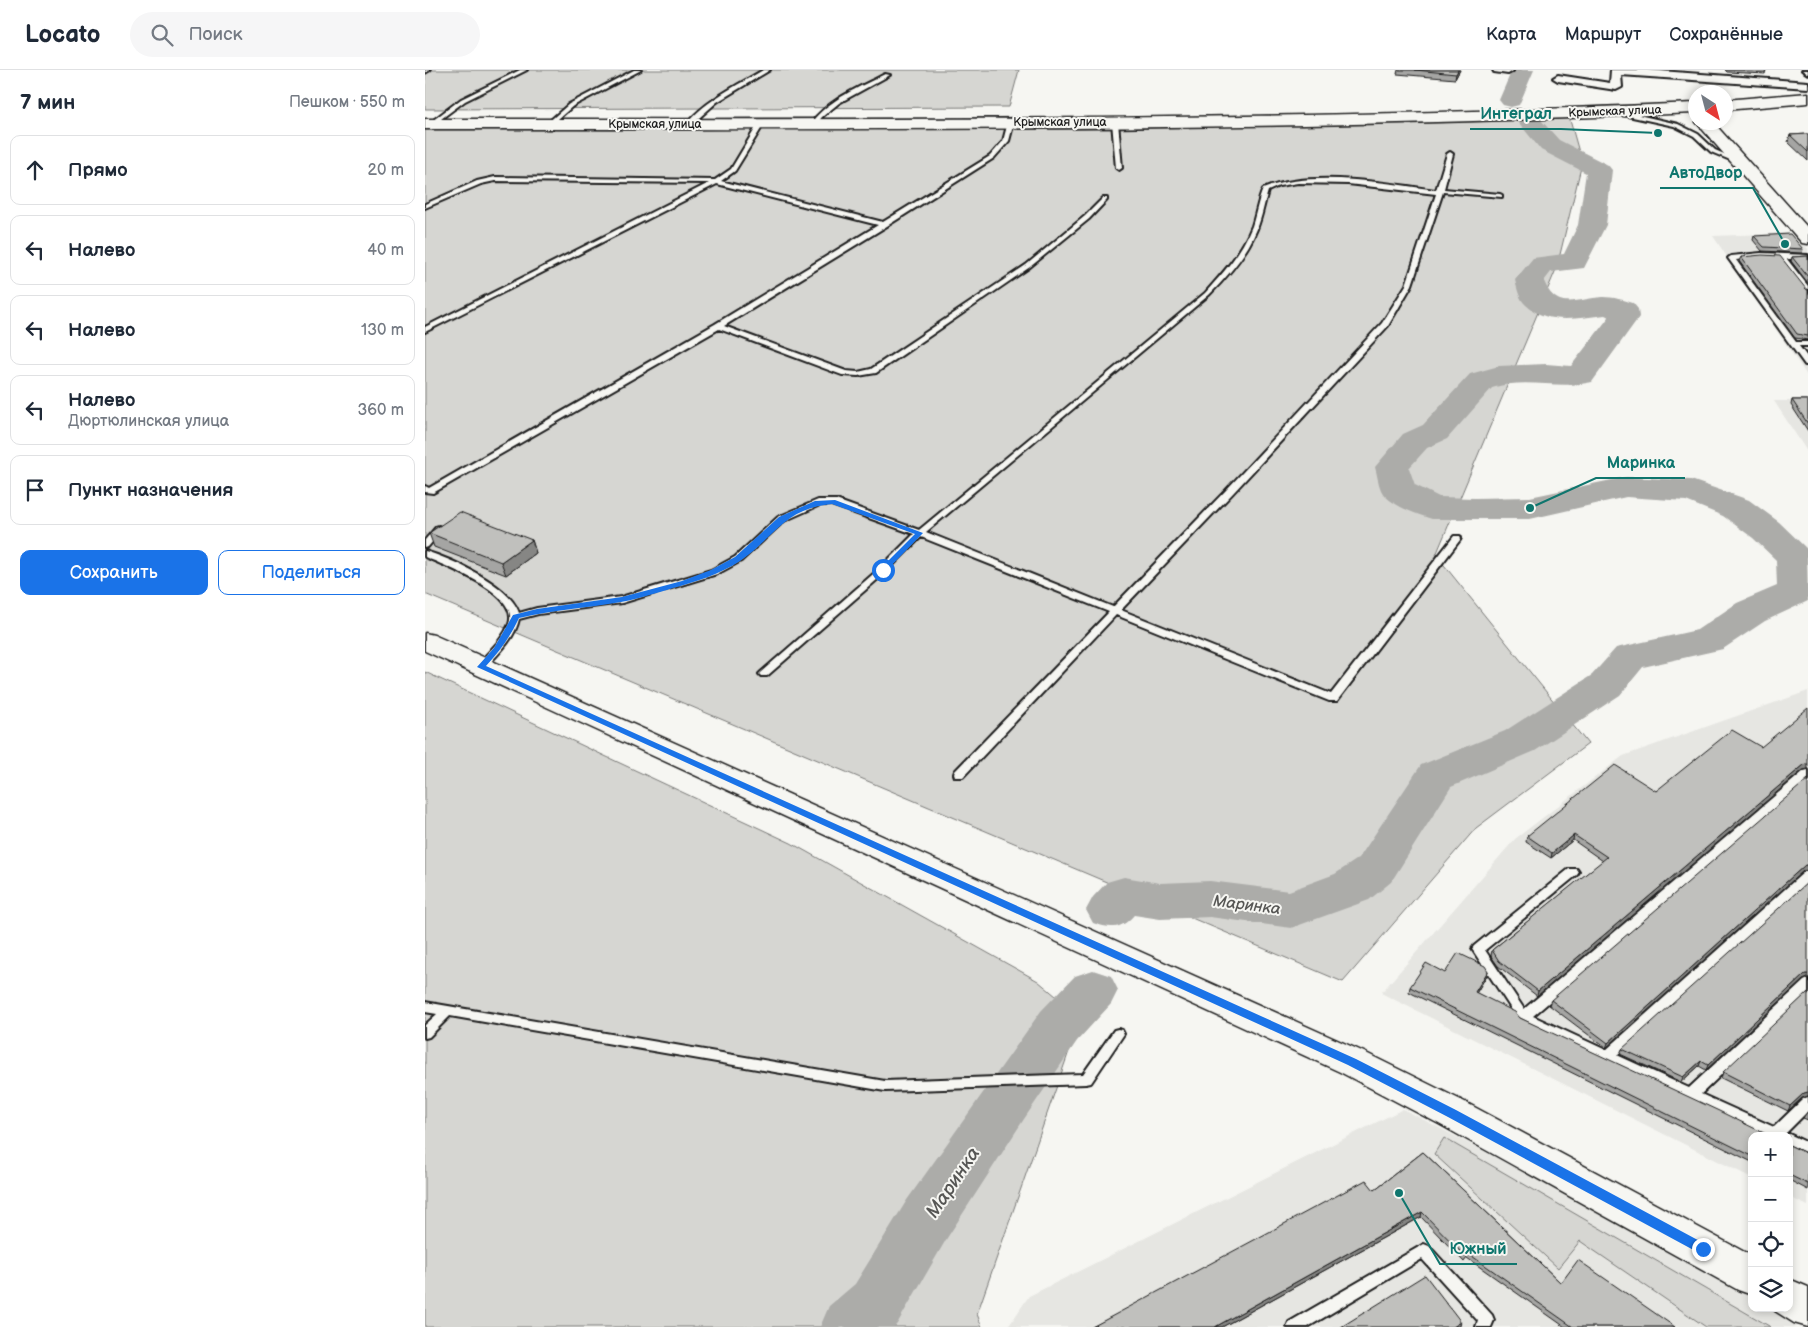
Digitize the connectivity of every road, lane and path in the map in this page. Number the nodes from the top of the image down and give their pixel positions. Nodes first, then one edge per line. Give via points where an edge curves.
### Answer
1 (524, 70) edge
2 (638, 70) edge
3 (767, 70) edge
4 (887, 75) dead end
5 (1558, 78) dead end
6 (1808, 85) edge
7 (1808, 98) edge
8 (1733, 105) edge
9 (1733, 106) edge
10 (1808, 106) edge
11 (1688, 110) edge
12 (1612, 112) junction
13 (1011, 122) junction
14 (1115, 122) junction
15 (428, 124) edge
16 (549, 124) junction
17 (689, 124) junction
18 (761, 124) junction
19 (813, 124) junction
20 (1711, 130) edge
21 (1450, 154) dead end
22 (1738, 162) junction
23 (1119, 168) dead end
24 (716, 182) junction
25 (1439, 191) junction
26 (1500, 196) dead end
27 (1105, 199) dead end
28 (425, 206) edge
29 (885, 225) junction
30 (1808, 239) edge
31 (1781, 257) junction
32 (1808, 257) edge
33 (1808, 291) edge
34 (718, 326) junction
35 (425, 330) edge
36 (1795, 344) junction
37 (1808, 344) edge
38 (1808, 363) edge
39 (425, 490) edge
40 (440, 528) edge
41 (920, 533) junction
42 (1457, 538) dead end
43 (425, 545) edge
44 (425, 554) edge
45 (1114, 610) junction
46 (516, 617) junction
47 (425, 641) edge
48 (481, 667) junction
49 (764, 674) dead end
50 (959, 774) dead end
51 (1808, 774) edge
52 (1573, 872) dead end
53 (1808, 875) edge
54 (1808, 984) edge
55 (425, 1007) edge
56 (448, 1011) junction
57 (1523, 1017) junction
58 (425, 1033) edge
59 (1118, 1034) dead end
60 (1607, 1056) junction
61 (1691, 1094) junction
62 (1808, 1103) edge
63 (1772, 1132) edge
64 (1781, 1132) edge
65 (1793, 1142) edge
66 (1808, 1149) edge
67 (1748, 1275) edge
68 (1793, 1300) edge
69 (1808, 1309) edge
70 (1294, 1327) edge
71 (1483, 1327) edge

1 - 15 lane via 463,100
2 - 16 lane via 571,105
3 - 17 lane via 714,101
4 - 19 lane via 827,109
5 - 6 street via 1616,87 1616,71
7 - 8 main road
9 - 10 main road
11 - 12 main road, Крымская улица
12 - 14 main road, Крымская улица
12 - 22 lane via 1676,125 1696,135 1713,151
13 - 14 main road, Крымская улица
13 - 19 main road, Крымская улица
13 - 29 lane via 1006,141 992,157
14 - 23 lane
15 - 16 main road, Крымская улица
16 - 17 main road, Крымская улица
17 - 18 main road, Крымская улица
18 - 19 main road, Крымская улица
18 - 24 lane via 733,170
20 - 22 main road
21 - 25 lane
22 - 30 main road
24 - 28 lane via 501,178 479,182
24 - 29 lane
24 - 35 lane
25 - 26 lane
25 - 41 lane via 1348,183 1289,182 1270,186 1265,190 1251,235 1223,278
25 - 45 lane via 1409,285 1385,324
27 - 34 lane via 1090,216 1028,266 873,371 845,373
29 - 34 lane
31 - 32 lane
31 - 33 lane
31 - 36 lane via 1731,258
34 - 39 lane via 430,492
36 - 37 lane
36 - 38 lane
40 - 43 lane
41 - 45 lane
41 - 46 lane via 833,502 818,503 781,519 738,559 714,572 622,600 537,611
41 - 49 lane via 883,570
42 - 45 lane via 1333,699
44 - 46 lane via 489,584 512,604
45 - 50 lane
46 - 48 lane via 497,650
47 - 48 main road
48 - 67 main road via 1352,1062
51 - 57 lane
52 - 57 lane via 1478,949
53 - 60 lane
54 - 61 lane
55 - 56 lane
56 - 58 lane
56 - 59 lane via 885,1086 1085,1079
57 - 60 lane
60 - 61 lane
61 - 63 lane
62 - 64 lane
65 - 66 lane
68 - 69 main road
70 - 71 lane via 1424,1251 1487,1320

